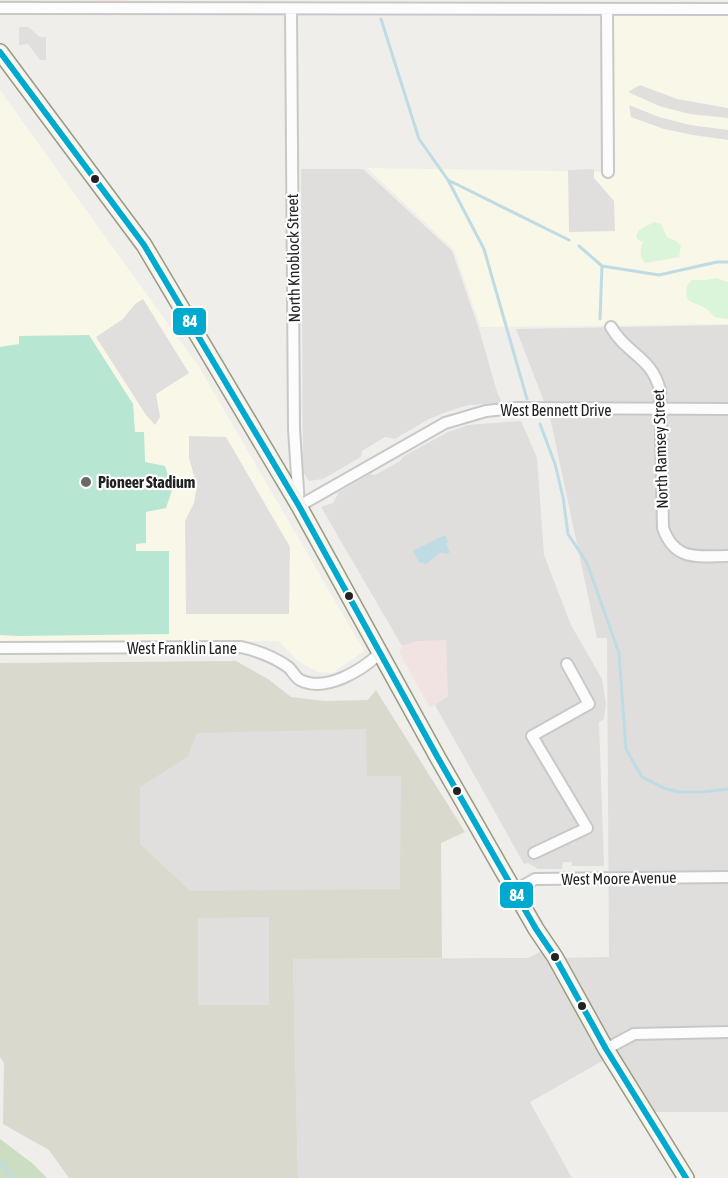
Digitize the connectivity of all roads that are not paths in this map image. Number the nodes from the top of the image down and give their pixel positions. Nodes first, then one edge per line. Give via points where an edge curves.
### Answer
1 (0, 8) edge
2 (291, 9) junction
3 (607, 9) junction
4 (728, 9) edge
5 (0, 52) edge
6 (608, 172) dead end
7 (611, 327) dead end
8 (728, 409) edge
9 (661, 410) junction
10 (299, 506) junction
11 (728, 556) edge
12 (0, 648) edge
13 (380, 653) junction
14 (567, 664) dead end
15 (534, 853) dead end
16 (728, 877) edge
17 (514, 891) junction
18 (728, 1032) edge
19 (606, 1049) junction
20 (686, 1178) edge

1 - 2 street
2 - 3 street
2 - 10 street, North Knoblock Street via 294,429
3 - 4 street
3 - 6 street
5 - 10 main road via 144,245
7 - 9 street, North Ramsey Street via 623,345 652,369 660,390
8 - 9 street, West Bennett Drive
9 - 10 street, West Bennett Drive via 486,411 445,423
9 - 11 street, North Ramsey Street via 663,528 669,542 689,555
10 - 13 main road
12 - 13 street, West Franklin Lane via 241,647 264,652 290,668 300,680 315,683 333,682 367,666
13 - 17 main road
14 - 15 street via 589,704 532,736 587,828
16 - 17 street, West Moore Avenue via 536,879
17 - 19 main road
18 - 19 street via 634,1034
19 - 20 main road

